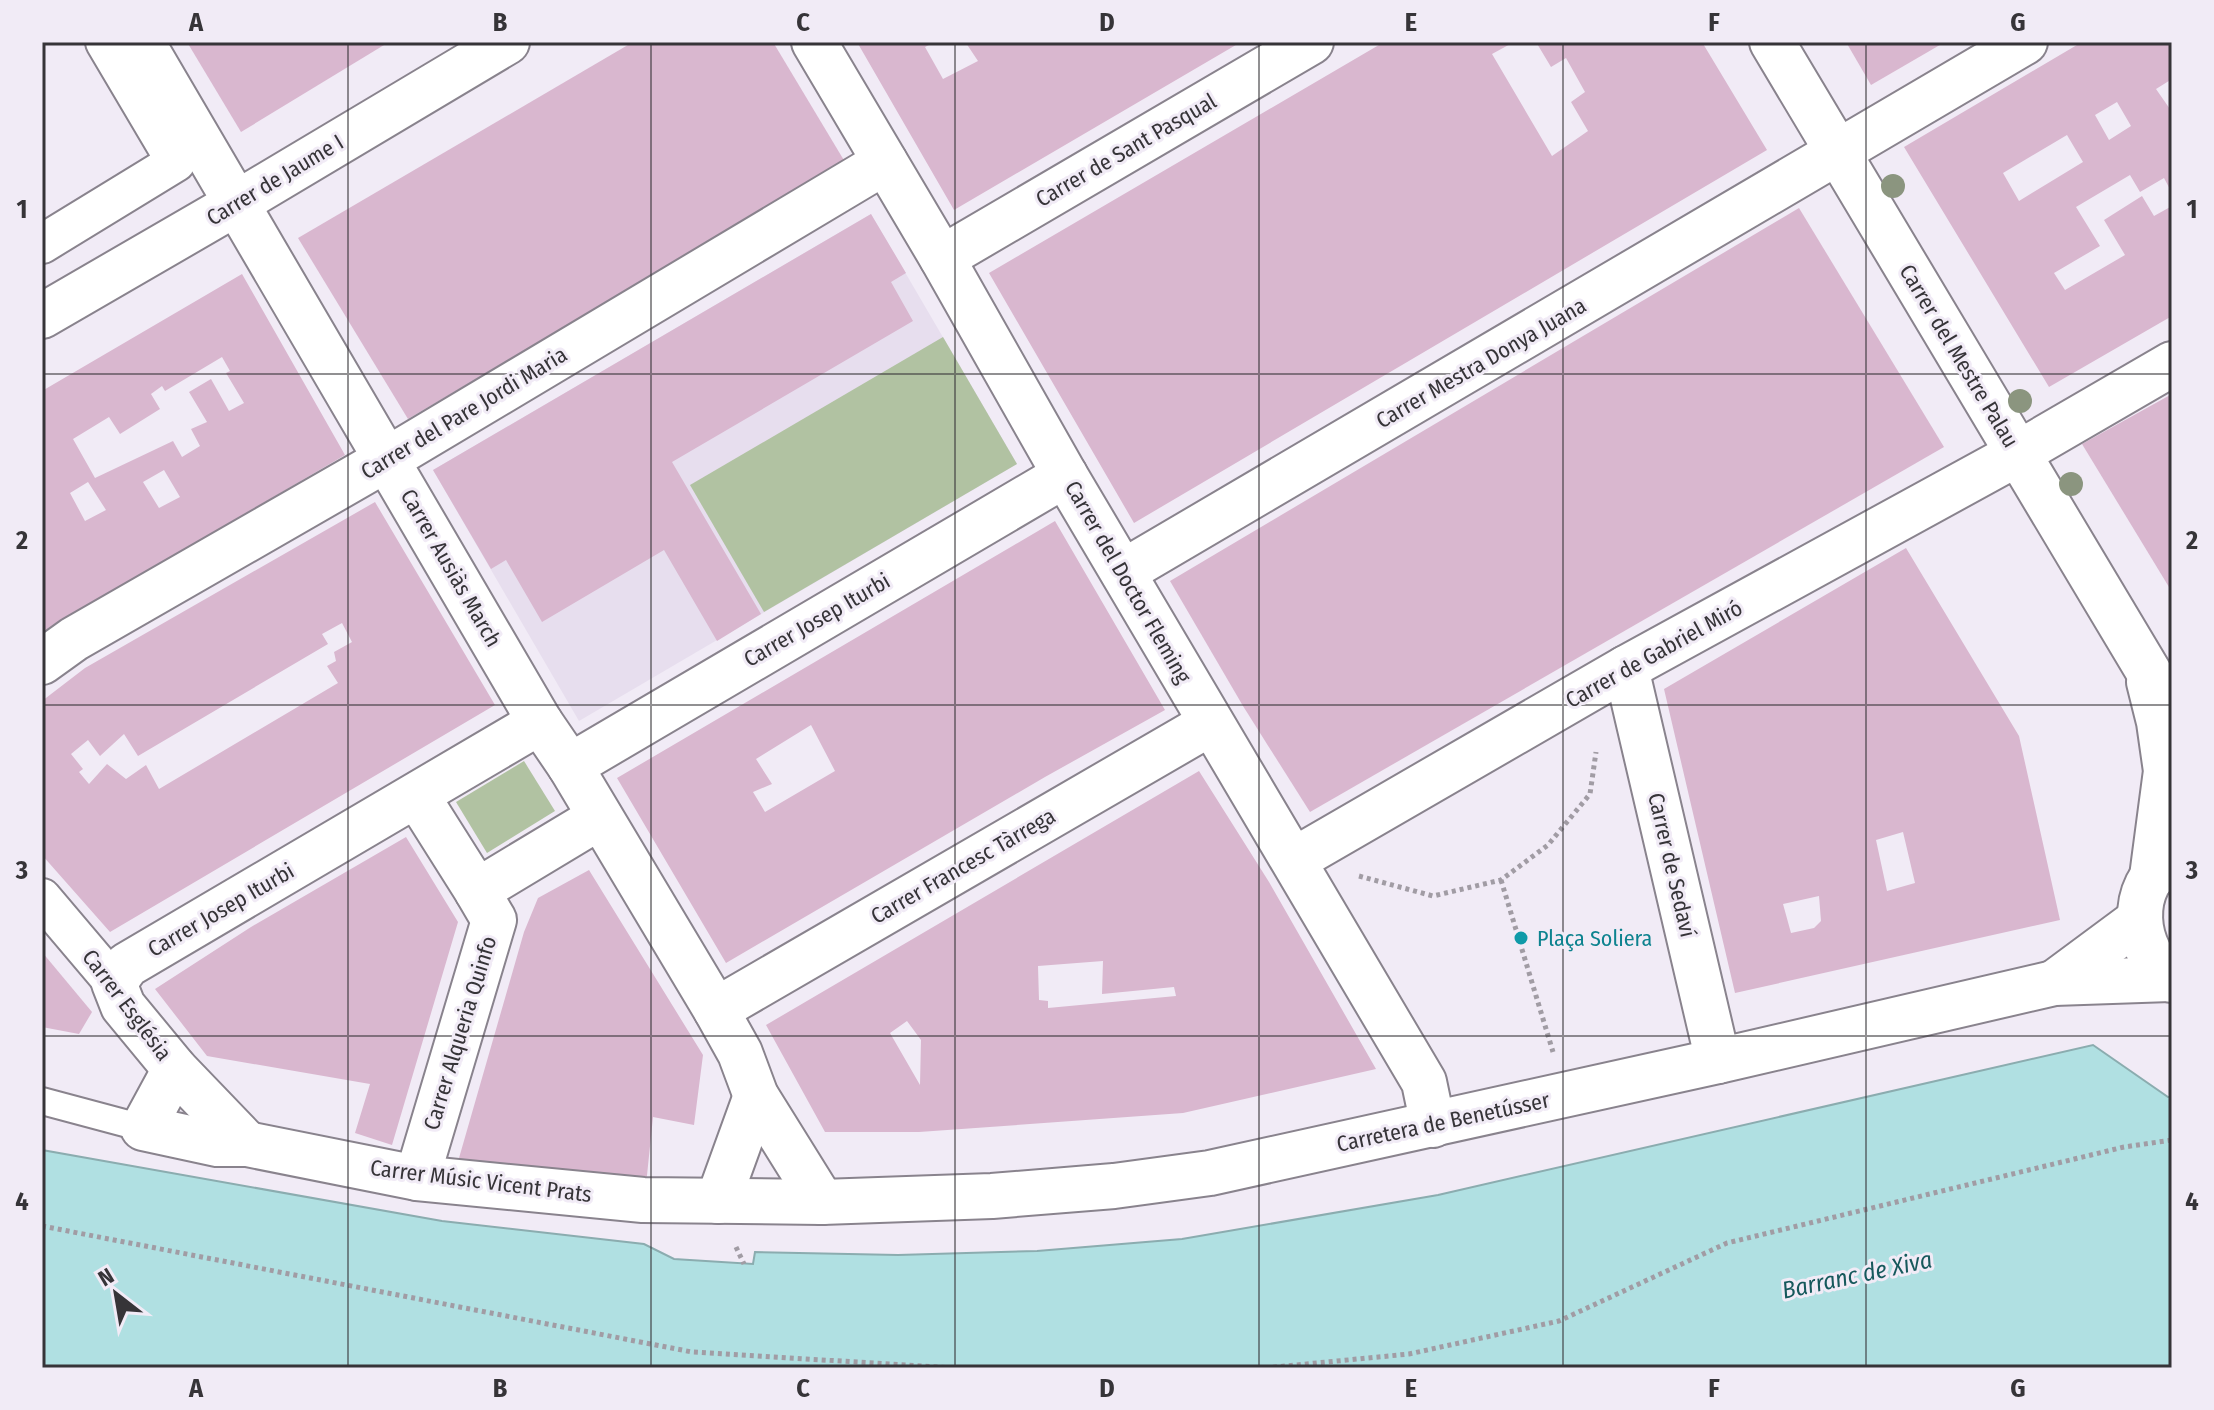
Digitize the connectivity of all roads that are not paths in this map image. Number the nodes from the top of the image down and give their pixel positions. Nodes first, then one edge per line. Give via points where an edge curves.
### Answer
1 (105, 42) edge
2 (142, 42) edge
3 (507, 42) edge
4 (814, 42) edge
5 (1311, 42) edge
6 (1772, 42) edge
7 (2025, 42) edge
8 (1838, 153) junction
9 (885, 162) junction
10 (237, 203) junction
11 (42, 244) edge
12 (942, 258) junction
13 (42, 316) edge
14 (2172, 364) edge
15 (2017, 454) junction
16 (387, 459) junction
17 (1065, 475) junction
18 (1123, 572) junction
19 (42, 662) edge
20 (1626, 668) junction
21 (2146, 670) junction
22 (2172, 711) edge
23 (540, 722) junction
24 (1211, 723) junction
25 (570, 766) junction
26 (417, 796) junction
27 (600, 817) junction
28 (1312, 850) junction
29 (2162, 867) edge
30 (477, 891) junction
31 (42, 898) edge
32 (2139, 920) junction
33 (2171, 980) edge
34 (114, 983) junction
35 (2054, 983) junction
36 (716, 1010) junction
37 (1718, 1061) junction
38 (175, 1069) junction
39 (756, 1096) junction
40 (42, 1101) edge
41 (1433, 1125) junction
42 (143, 1128) junction
43 (247, 1144) junction
44 (417, 1178) junction
45 (718, 1201) junction
46 (822, 1202) junction

1 - 11 street via 176,162
2 - 10 street, Carrer Ausiàs March
3 - 10 street, Carrer de Jaume I
4 - 9 street, Carrer del Doctor Fleming
5 - 12 street, Carrer de Sant Pasqual
6 - 8 street, Carrer del Mestre Palau
7 - 8 street, Carrer Mestra Donya Juana
8 - 15 street, Carrer del Mestre Palau
8 - 18 street, Carrer Mestra Donya Juana
9 - 12 street, Carrer del Doctor Fleming
9 - 16 street, Carrer del Pare Jordi Maria
10 - 13 street, Carrer de Jaume I
10 - 16 street, Carrer Ausiàs March
12 - 17 street, Carrer del Doctor Fleming
14 - 15 street, Carrer de Gabriel Miró
15 - 20 street, Carrer de Gabriel Miró
15 - 21 street, Carrer del Mestre Palau
16 - 19 street, Carrer del Pare Jordi Maria
16 - 23 street, Carrer Ausiàs March
17 - 18 street, Carrer del Doctor Fleming
17 - 25 street, Carrer Josep Iturbi
18 - 24 street, Carrer del Doctor Fleming
20 - 28 street, Carrer de Gabriel Miró
20 - 37 street, Carrer de Sedaví
21 - 22 street, Carrer del Mestre Palau
21 - 29 street, Carrer del Mestre Palau via 2166,771
23 - 25 street, Carrer Ausiàs March
23 - 26 street, Carrer Josep Iturbi
24 - 28 street, Carrer del Doctor Fleming
24 - 36 street, Carrer Francesc Tàrrega
25 - 27 street, Carrer Ausiàs March
26 - 30 street, Carrer Alqueria Quinfo
26 - 34 street, Carrer Josep Iturbi via 127,965
27 - 30 street
27 - 36 street, Carrer Ausiàs March
28 - 41 street, Carrer del Doctor Fleming via 1424,1082
29 - 32 street via 2142,897
30 - 44 street, Carrer Alqueria Quinfo via 494,920
31 - 34 street, Carrer Església
32 - 33 street, Carretera de Benetússer via 2143,943
32 - 35 street, Carretera de Benetússer
33 - 35 street, Carretera de Benetússer
34 - 38 street, Carrer Església via 123,1006
35 - 37 street, Carretera de Benetússer
36 - 39 street, Carrer Ausiàs March
37 - 41 street, Carretera de Benetússer
38 - 42 street
38 - 43 street, Carrer Església
39 - 45 street
39 - 46 street, Carrer Ausiàs March
40 - 42 lane, Carrer Músic Vicent Prats
41 - 46 street, Carretera de Benetússer via 1210,1173 1114,1186
42 - 43 street, Carrer Músic Vicent Prats via 217,1144
43 - 44 street, Carrer Músic Vicent Prats
44 - 45 street, Carrer Músic Vicent Prats via 643,1200
45 - 46 street, Carrer Músic Vicent Prats

